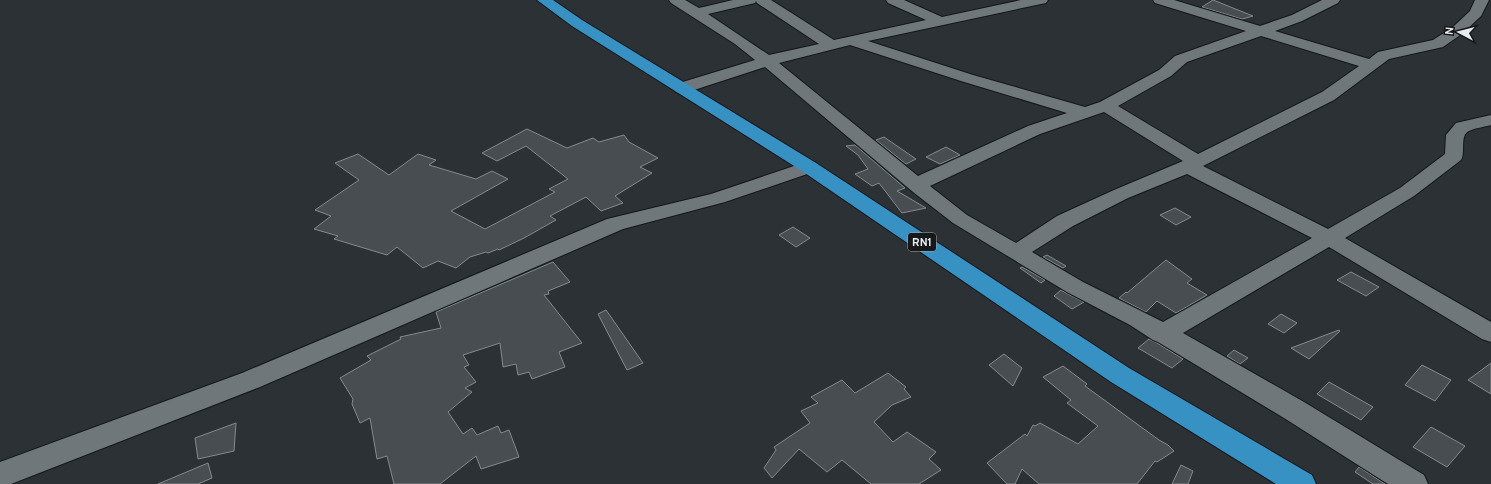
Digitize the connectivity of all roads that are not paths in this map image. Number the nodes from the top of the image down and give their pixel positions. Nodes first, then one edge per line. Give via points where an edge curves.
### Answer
1 (544, 0) edge
2 (676, 0) edge
3 (750, 0) edge
4 (762, 0) edge
5 (893, 0) edge
6 (1041, 0) edge
7 (1160, 0) edge
8 (1333, 0) edge
9 (1482, 0) edge
10 (1491, 0) edge
11 (697, 13) junction
12 (940, 21) junction
13 (1259, 31) junction
14 (851, 41) junction
15 (831, 45) junction
16 (767, 61) junction
17 (1372, 65) junction
18 (682, 88) junction
19 (1106, 106) junction
20 (1086, 113) junction
21 (1491, 120) edge
22 (1192, 163) junction
23 (809, 167) junction
24 (917, 184) junction
25 (1329, 238) junction
26 (1017, 252) junction
27 (1491, 333) edge
28 (1162, 334) junction
29 (0, 475) edge
30 (1301, 484) edge
31 (1414, 484) edge

1 - 18 highway, RN1
2 - 11 street
3 - 11 street
4 - 15 street
5 - 12 street
6 - 12 street
7 - 13 street
8 - 13 street via 1297,18
9 - 10 street
9 - 17 street via 1476,13 1438,44 1384,55
11 - 16 street
12 - 14 street
13 - 17 street
13 - 19 street via 1181,59 1166,73
14 - 15 street
14 - 20 street
15 - 16 street
16 - 18 street
16 - 24 street
17 - 22 street via 1328,96
18 - 23 highway, RN1
19 - 20 street
19 - 22 street
20 - 24 street via 1034,130
21 - 25 street via 1462,127 1455,135 1454,156 1407,192
22 - 25 street
22 - 26 street via 1065,221
23 - 29 street via 718,198 615,224 250,380
23 - 30 highway, RN1 via 1120,375
24 - 26 street via 960,218
25 - 27 street
25 - 28 street
26 - 28 street
28 - 31 street via 1294,410

